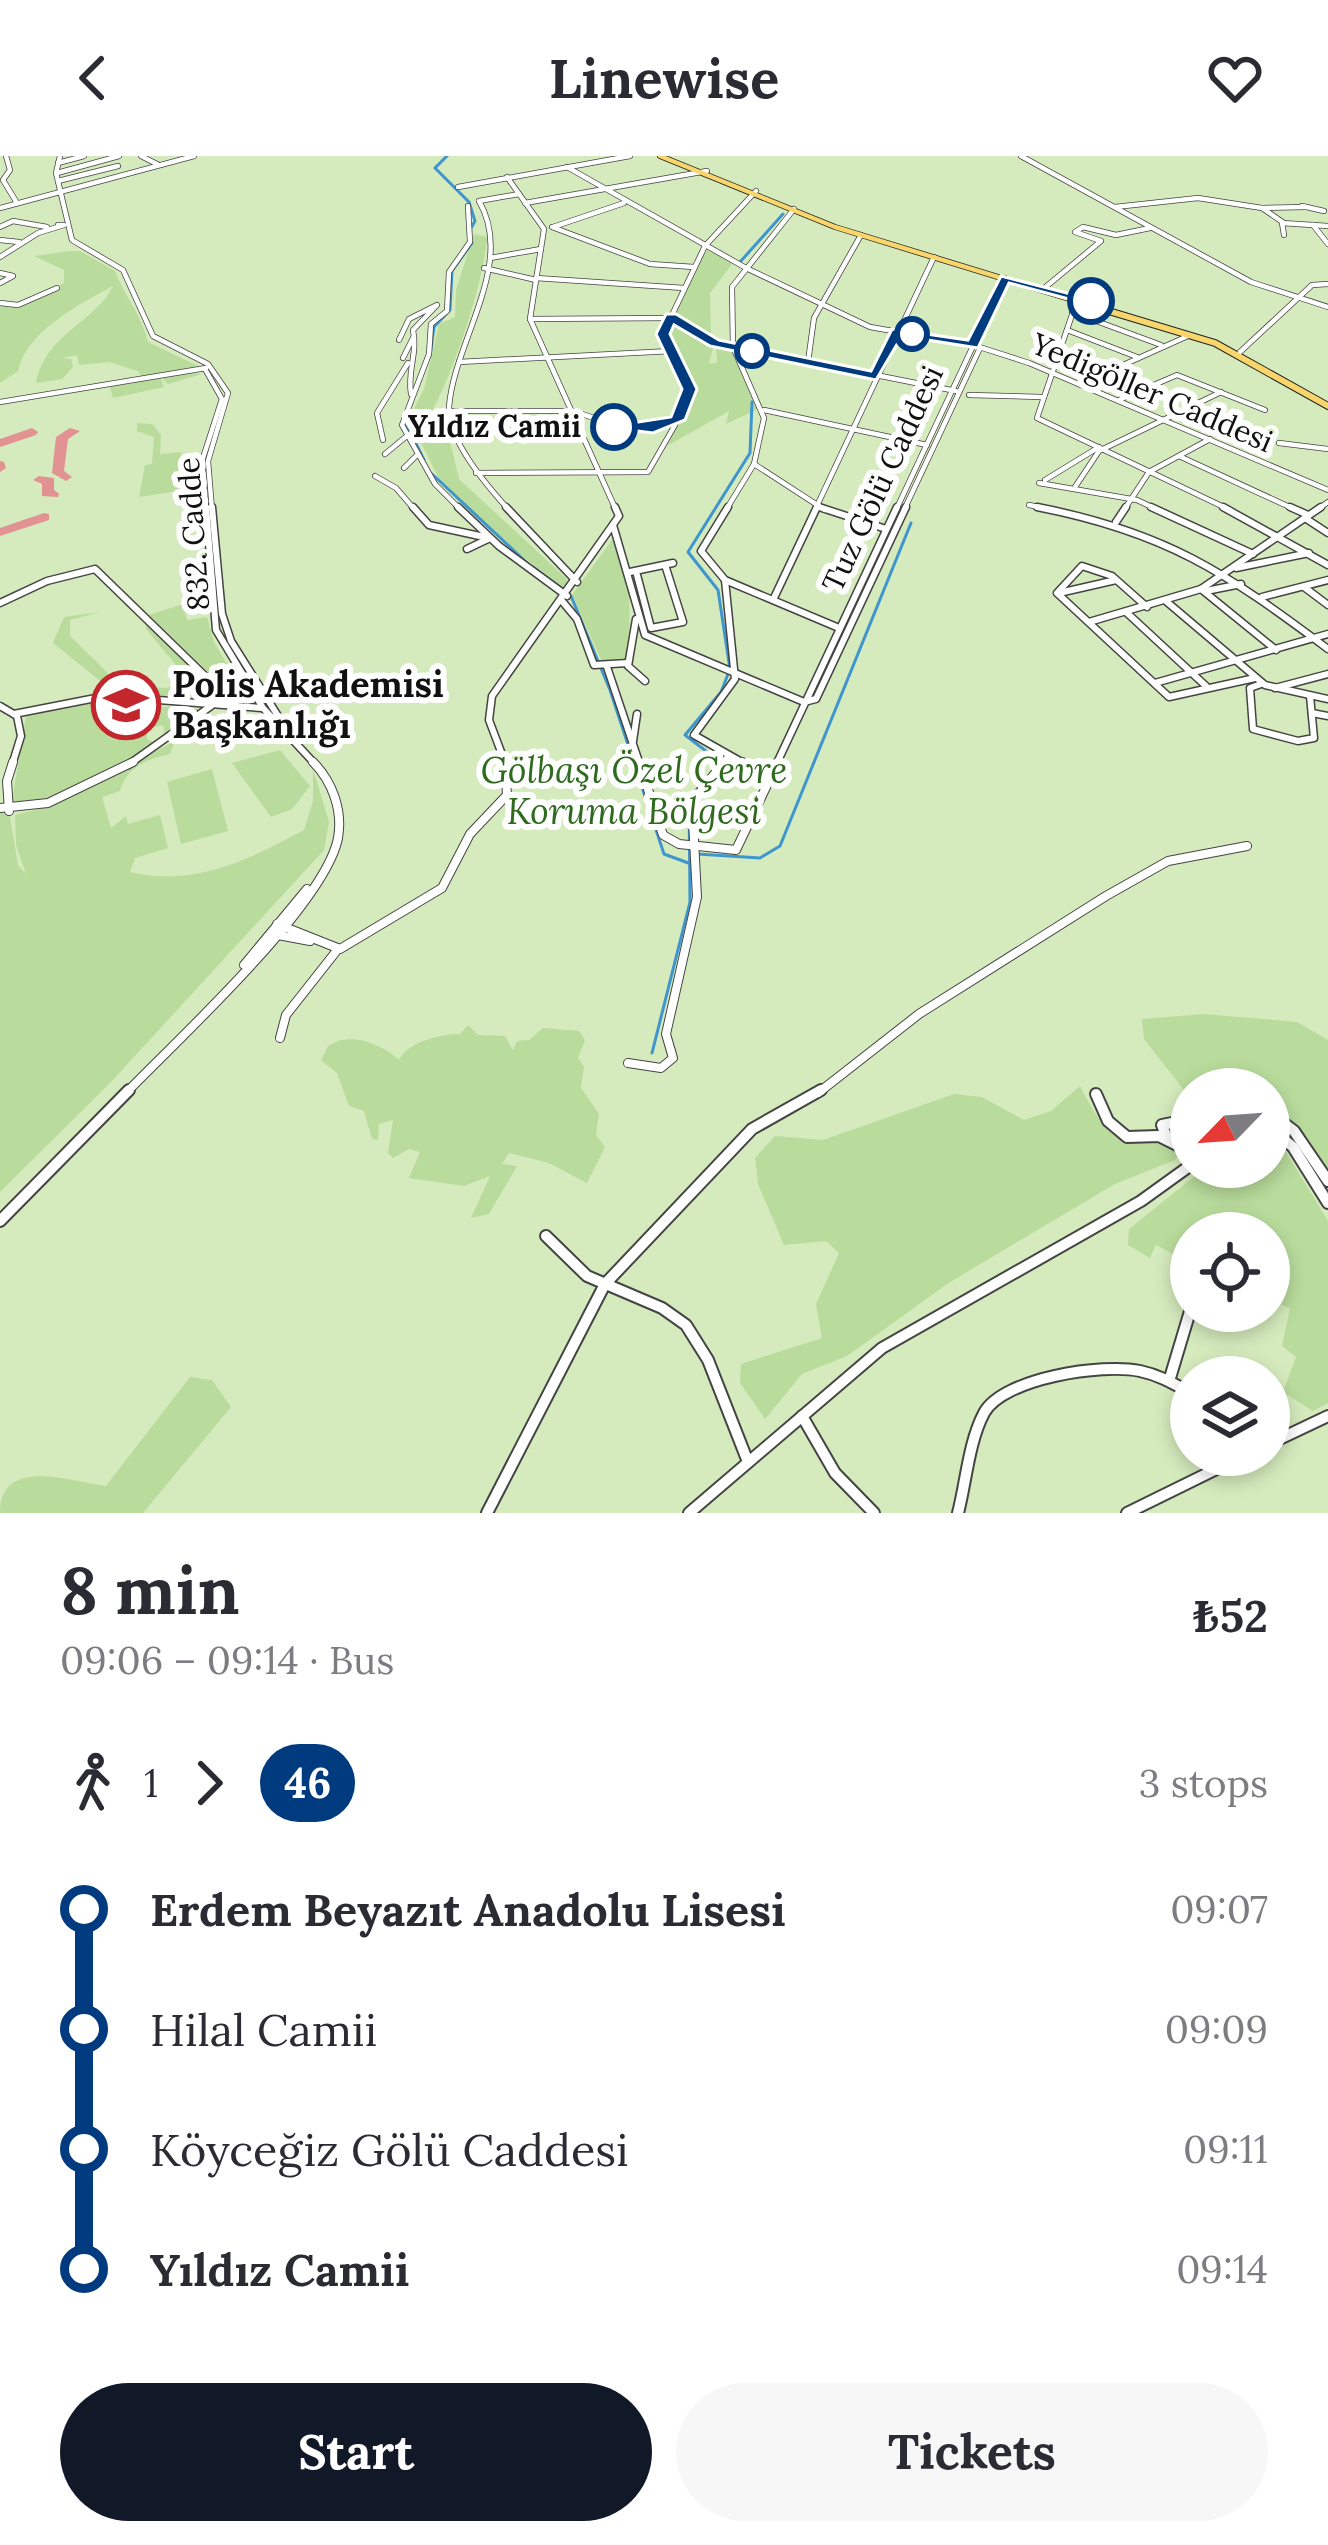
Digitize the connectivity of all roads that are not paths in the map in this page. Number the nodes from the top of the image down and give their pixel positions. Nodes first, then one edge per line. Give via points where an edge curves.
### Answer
1 (6, 156) edge
2 (60, 156) edge
3 (84, 156) edge
4 (119, 156) edge
5 (140, 156) edge
6 (194, 156) edge
7 (631, 156) edge
8 (664, 156) edge
9 (1022, 156) edge
10 (110, 157) edge
11 (179, 157) edge
12 (57, 163) junction
13 (158, 165) junction
14 (118, 166) junction
15 (567, 167) junction
16 (705, 172) junction
17 (56, 173) junction
18 (127, 174) junction
19 (507, 177) junction
20 (58, 182) junction
21 (458, 187) dead end
22 (603, 189) junction
23 (755, 191) junction
24 (0, 193) edge
25 (10, 193) junction
26 (62, 193) junction
27 (519, 194) junction
28 (525, 202) junction
29 (625, 202) junction
30 (17, 203) junction
31 (474, 203) junction
32 (1292, 203) dead end
33 (1316, 205) dead end
34 (1115, 207) junction
35 (1306, 207) junction
36 (795, 208) junction
37 (1262, 208) junction
38 (2, 209) edge
39 (1326, 213) edge
40 (14, 221) junction
41 (60, 224) junction
42 (1284, 224) junction
43 (1312, 225) junction
44 (0, 226) edge
45 (1328, 226) edge
46 (49, 227) junction
47 (552, 227) junction
48 (1153, 229) junction
49 (544, 230) junction
50 (861, 235) junction
51 (1284, 235) dead end
52 (68, 237) junction
53 (0, 239) edge
54 (22, 242) junction
55 (1318, 244) dead end
56 (705, 246) junction
57 (1327, 247) edge
58 (541, 249) junction
59 (0, 257) edge
60 (934, 257) junction
61 (490, 258) junction
62 (694, 267) junction
63 (484, 268) junction
64 (746, 268) junction
65 (1326, 272) edge
66 (0, 273) edge
67 (536, 279) junction
68 (1004, 279) junction
69 (0, 283) edge
70 (1328, 284) edge
71 (1312, 285) junction
72 (57, 288) dead end
73 (684, 288) junction
74 (1042, 290) junction
75 (447, 292) junction
76 (1077, 299) junction
77 (1297, 300) junction
78 (0, 303) edge
79 (435, 304) junction
80 (821, 304) junction
81 (1328, 307) edge
82 (1072, 312) junction
83 (672, 317) junction
84 (530, 319) junction
85 (1066, 329) junction
86 (897, 332) junction
87 (1190, 334) junction
88 (413, 338) junction
89 (399, 340) dead end
90 (1225, 345) junction
91 (976, 346) junction
92 (1163, 346) junction
93 (733, 347) junction
94 (1059, 350) junction
95 (671, 351) junction
96 (1237, 352) junction
97 (547, 357) junction
98 (404, 358) dead end
99 (1138, 358) junction
100 (415, 360) junction
101 (459, 362) junction
102 (808, 362) junction
103 (1112, 370) junction
104 (1052, 371) junction
105 (876, 376) junction
106 (214, 377) junction
107 (1082, 384) junction
108 (960, 392) junction
109 (1221, 392) junction
110 (411, 395) junction
111 (1041, 397) junction
112 (1119, 400) junction
113 (0, 402) edge
114 (1328, 403) edge
115 (572, 410) junction
116 (764, 410) junction
117 (1265, 410) dead end
118 (448, 411) junction
119 (1164, 419) junction
120 (584, 420) junction
121 (575, 424) junction
122 (675, 425) dead end
123 (851, 429) junction
124 (408, 435) junction
125 (1210, 439) junction
126 (383, 440) dead end
127 (1279, 443) dead end
128 (928, 445) junction
129 (1101, 448) junction
130 (1328, 449) edge
131 (385, 454) dead end
132 (418, 454) junction
133 (1179, 456) junction
134 (754, 464) junction
135 (404, 468) dead end
136 (1149, 472) junction
137 (475, 473) junction
138 (599, 474) junction
139 (375, 476) dead end
140 (1076, 487) junction
141 (1328, 490) edge
142 (1131, 499) junction
143 (816, 505) junction
144 (1029, 505) dead end
145 (1328, 507) edge
146 (1309, 516) junction
147 (1116, 522) junction
148 (476, 523) junction
149 (614, 525) junction
150 (888, 530) junction
151 (455, 532) junction
152 (1328, 533) edge
153 (1282, 534) junction
154 (490, 538) junction
155 (467, 549) dead end
156 (1310, 553) junction
157 (1253, 554) junction
158 (1328, 566) edge
159 (1235, 568) junction
160 (1226, 572) junction
161 (633, 574) junction
162 (217, 578) junction
163 (724, 580) junction
164 (1117, 580) junction
165 (1328, 580) edge
166 (577, 582) junction
167 (1241, 584) junction
168 (1303, 586) junction
169 (1203, 590) junction
170 (1057, 593) junction
171 (564, 598) junction
172 (1261, 598) junction
173 (773, 599) junction
174 (644, 600) junction
175 (633, 601) junction
176 (1167, 602) junction
177 (0, 603) edge
178 (1328, 605) edge
179 (1147, 607) junction
180 (1126, 612) junction
181 (636, 618) junction
182 (1088, 622) junction
183 (839, 628) junction
184 (1328, 634) edge
185 (1312, 638) junction
186 (1328, 649) edge
187 (1276, 650) junction
188 (1236, 661) junction
189 (628, 663) junction
190 (601, 667) junction
191 (586, 673) dead end
192 (1191, 673) junction
193 (732, 674) junction
194 (1327, 674) edge
195 (645, 681) dead end
196 (1259, 681) junction
197 (1153, 683) junction
198 (1328, 686) edge
199 (1208, 688) junction
200 (1274, 688) junction
201 (1310, 696) junction
202 (1328, 699) edge
203 (804, 702) junction
204 (212, 705) junction
205 (0, 706) edge
206 (237, 707) junction
207 (263, 708) junction
208 (1312, 713) junction
209 (14, 714) junction
210 (637, 714) dead end
211 (1328, 716) edge
212 (283, 725) junction
213 (633, 743) junction
214 (727, 758) junction
215 (770, 778) junction
216 (3, 783) edge
217 (5, 809) edge
218 (1246, 845) dead end
219 (692, 849) junction
220 (278, 928) junction
221 (338, 949) junction
222 (280, 1038) dead end
223 (628, 1063) dead end
224 (1096, 1094) dead end
225 (1170, 1123) edge
226 (1290, 1128) edge
227 (1168, 1139) joint
228 (1290, 1144) edge
229 (1170, 1181) edge
230 (1328, 1181) edge
231 (1328, 1203) edge
232 (0, 1221) edge
233 (546, 1236) dead end
234 (605, 1284) junction
235 (1170, 1378) edge
236 (802, 1416) junction
237 (1328, 1416) edge
238 (1290, 1434) edge
239 (748, 1462) junction
240 (1202, 1476) edge
241 (487, 1513) edge
242 (689, 1513) edge
243 (874, 1513) edge
244 (958, 1513) edge
245 (1127, 1513) edge

1 - 25 street
2 - 12 street
3 - 12 street
4 - 10 street
5 - 13 street
6 - 11 street
7 - 15 street
8 - 16 main road
9 - 34 street
10 - 14 street
10 - 17 street
11 - 13 street
12 - 17 street
13 - 18 street
14 - 18 street
14 - 20 street
15 - 19 street
15 - 22 street, Yedigöller Caddesi
16 - 22 street
16 - 23 main road
17 - 20 street
18 - 26 street
19 - 21 street
19 - 27 street
20 - 26 street
22 - 28 street
22 - 29 street, Yedigöller Caddesi
23 - 36 main road
23 - 56 street
24 - 25 street
25 - 30 street
26 - 30 street
26 - 38 street
26 - 52 street
27 - 28 street
27 - 31 street
28 - 49 street
29 - 47 street
29 - 56 street, Yedigöller Caddesi
30 - 38 street
31 - 61 street via 491,223
31 - 75 street via 469,245 449,270
32 - 35 street
33 - 39 street
34 - 37 street via 1198,198
34 - 48 street
35 - 37 street
35 - 39 street
36 - 50 main road
36 - 64 street
36 - 68 main road
37 - 42 street
38 - 40 street
40 - 44 street
40 - 46 street
41 - 46 street
41 - 52 street
41 - 54 street
42 - 43 street
42 - 51 street
43 - 45 street
43 - 57 street
46 - 54 street
47 - 49 street
47 - 62 street via 648,264
48 - 74 street via 1116,235 1083,227 1075,232 1101,241
48 - 77 street
49 - 58 street
50 - 60 main road
50 - 80 street
52 - 106 street via 125,272 129,290 149,311 153,336 204,362
53 - 54 street
54 - 59 street
55 - 57 street
56 - 62 street
56 - 64 street, Yedigöller Caddesi
58 - 61 street
58 - 67 street
60 - 68 main road
60 - 86 street
61 - 63 street
62 - 73 street
63 - 67 street
63 - 101 street
64 - 80 street, Yedigöller Caddesi
64 - 93 street via 732,286
65 - 71 street
66 - 69 street via 13,276
67 - 73 street
67 - 84 street
68 - 74 main road
68 - 76 main road
68 - 91 street, Tuz Gölü Caddesi
70 - 71 street
71 - 77 street
72 - 78 street via 18,305
73 - 83 street
74 - 76 main road
75 - 79 street
75 - 110 street via 447,311 431,325 428,358
76 - 82 street
76 - 87 main road
76 - 90 main road
77 - 81 street
77 - 96 street
79 - 88 street
79 - 89 street via 404,325
80 - 86 street, Yedigöller Caddesi
80 - 102 street
82 - 85 street
82 - 92 street
83 - 84 street
83 - 93 street via 702,339
83 - 95 street via 663,334
84 - 97 street
85 - 94 street
85 - 99 street
86 - 91 street, Yedigöller Caddesi
86 - 105 street
87 - 90 main road
87 - 92 street
88 - 98 street
88 - 100 street
90 - 96 main road
91 - 104 street, Yedigöller Caddesi
91 - 108 street, Tuz Gölü Caddesi
92 - 99 street
93 - 102 street
93 - 116 street
94 - 103 street
94 - 104 street
95 - 97 street
95 - 120 street via 689,389 677,421 647,428
96 - 114 main road
97 - 101 street
97 - 115 street
99 - 103 street
100 - 110 street
100 - 126 street via 377,412
101 - 118 street
102 - 105 street
103 - 107 street
104 - 107 street, Yedigöller Caddesi
104 - 111 street
105 - 108 street
105 - 123 street
106 - 113 street via 206,368
106 - 162 street, 832. Cadde via 223,399 202,461
107 - 112 street, Yedigöller Caddesi
108 - 111 street
108 - 128 street, Tuz Gölü Caddesi
108 - 150 street, Tuz Gölü Caddesi
109 - 112 street via 1177,375
109 - 117 street
109 - 119 street
110 - 124 street via 401,419
111 - 129 street via 1041,422
112 - 119 street, Yedigöller Caddesi
115 - 118 street
115 - 120 street
115 - 121 street
116 - 123 street
116 - 134 street
118 - 137 street
119 - 125 street, Yedigöller Caddesi
119 - 129 street
120 - 121 street
121 - 138 street
122 - 138 street via 650,471
123 - 128 street
123 - 143 street
124 - 131 street
124 - 132 street
125 - 133 street
125 - 141 street, Yedigöller Caddesi
127 - 130 street
128 - 150 street, Tuz Gölü Caddesi
129 - 136 street
129 - 140 street
129 - 140 street via 1044,477
132 - 135 street
132 - 148 street via 425,473
133 - 136 street
133 - 146 street
134 - 143 street
134 - 163 street via 700,551
136 - 142 street
136 - 153 street
137 - 138 street
137 - 166 street
138 - 149 street via 619,516
139 - 151 street via 429,525
140 - 142 street
142 - 147 street
142 - 157 street
143 - 150 street
143 - 173 street
144 - 147 street
145 - 146 street
146 - 152 street
146 - 153 street
147 - 160 street
148 - 151 street
148 - 154 street
149 - 161 street
149 - 166 street
150 - 183 street, Tuz Gölü Caddesi
150 - 203 street, Tuz Gölü Caddesi via 816,699
151 - 154 street
153 - 156 street
153 - 157 street
154 - 155 street
154 - 171 street
156 - 158 street
156 - 159 street
157 - 159 street
159 - 160 street
160 - 167 street
160 - 169 street
161 - 174 street
161 - 174 street via 669,565 682,623 652,629
161 - 175 street
162 - 207 street, 832. Cadde via 218,635
162 - 212 street, 832. Cadde via 227,634
163 - 173 street
163 - 193 street
164 - 170 street
164 - 170 street via 1079,567
164 - 179 street
165 - 168 street
166 - 171 street
167 - 169 street
167 - 172 street
168 - 172 street
168 - 178 street
169 - 176 street
169 - 187 street
170 - 182 street
171 - 190 street
171 - 221 street via 492,695 489,720 510,774 507,795 470,833 442,888
172 - 185 street
173 - 183 street
174 - 175 street
175 - 181 street
176 - 179 street
176 - 188 street
177 - 206 street via 94,569
179 - 180 street
180 - 182 street
180 - 192 street
181 - 189 street
181 - 193 street via 657,643
182 - 197 street
183 - 203 street, Tuz Gölü Caddesi
184 - 185 street
185 - 186 street
185 - 187 street
187 - 188 street
188 - 192 street
188 - 196 street
189 - 190 street
189 - 195 street
190 - 191 street
190 - 213 street
192 - 197 street
192 - 199 street
193 - 203 street
193 - 214 street via 694,733
194 - 198 street
194 - 200 street
196 - 199 street
196 - 200 street
196 - 208 street via 1250,688 1256,733 1313,738
197 - 199 street via 1169,697
200 - 201 street
201 - 202 street
201 - 208 street
203 - 215 street, Tuz Gölü Caddesi
204 - 206 street
204 - 209 street via 98,696
204 - 217 street via 147,754 45,804
205 - 209 street
206 - 207 street
207 - 212 street, 832. Cadde
208 - 211 street
209 - 216 street via 21,736
210 - 213 street
212 - 220 street, 832. Cadde via 324,770 339,812 338,841
213 - 219 street via 663,835
214 - 215 street
214 - 219 street via 695,794
215 - 219 street, Tuz Gölü Caddesi via 736,850
216 - 217 street
218 - 234 street via 1168,861 919,1014 817,1093 752,1130
219 - 223 street via 696,905 666,1034 674,1058 661,1068
220 - 221 street
220 - 232 street, 832. Cadde
221 - 222 street via 286,1015
224 - 227 street via 1108,1121 1127,1137
225 - 227 street via 1162,1125
226 - 230 street
228 - 231 street
229 - 236 street via 882,1348
233 - 234 street
234 - 239 street via 677,1316 697,1336
234 - 241 street
235 - 244 street via 1117,1364 994,1399 982,1416
236 - 239 street
236 - 243 street via 835,1473
237 - 238 street
239 - 242 street
240 - 245 street

